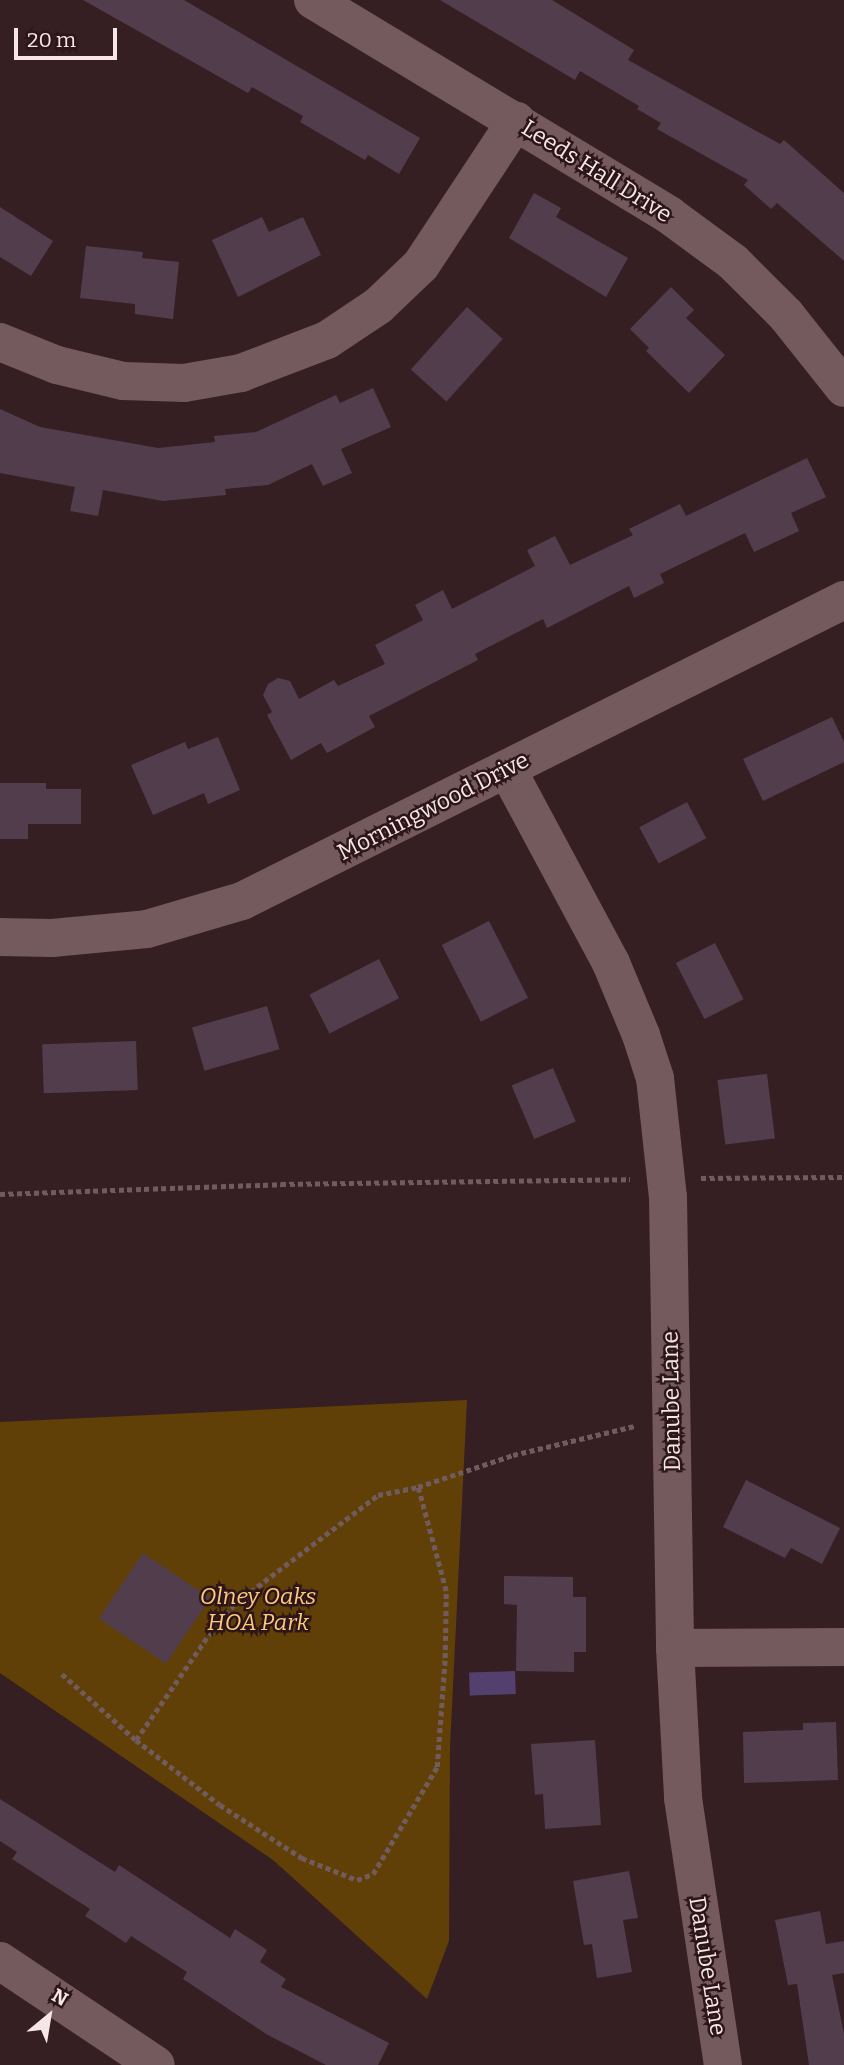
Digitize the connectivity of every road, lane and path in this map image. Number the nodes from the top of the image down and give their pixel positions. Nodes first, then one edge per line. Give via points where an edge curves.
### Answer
1 (313, 0) edge
2 (516, 121) junction
3 (0, 342) edge
4 (844, 388) edge
5 (844, 600) edge
6 (507, 769) junction
7 (0, 937) edge
8 (844, 1177) edge
9 (666, 1178) junction
10 (0, 1194) edge
11 (671, 1421) junction
12 (418, 1487) junction
13 (675, 1647) junction
14 (844, 1647) edge
15 (62, 1674) dead end
16 (136, 1740) junction
17 (0, 1961) edge
18 (156, 2065) edge
19 (723, 2065) edge

1 - 2 street, Leeds Hall Drive
2 - 3 street via 421,265 378,306 327,340 241,373 184,383 122,381 57,365
2 - 4 street, Leeds Hall Drive via 669,215 733,262 786,315
5 - 6 street, Morningwood Drive
6 - 7 street, Morningwood Drive via 242,901 147,929 52,938
6 - 9 street, Danube Lane via 611,963 641,1035 655,1078
8 - 9 path
9 - 10 path
9 - 11 street, Danube Lane
11 - 12 path via 513,1455
11 - 13 street, Danube Lane
12 - 16 path via 378,1495 237,1602 219,1620
12 - 16 path via 446,1591 437,1768 373,1874 357,1880 302,1858 220,1805
13 - 14 street
13 - 19 street, Danube Lane via 682,1798
15 - 16 path
17 - 18 street

